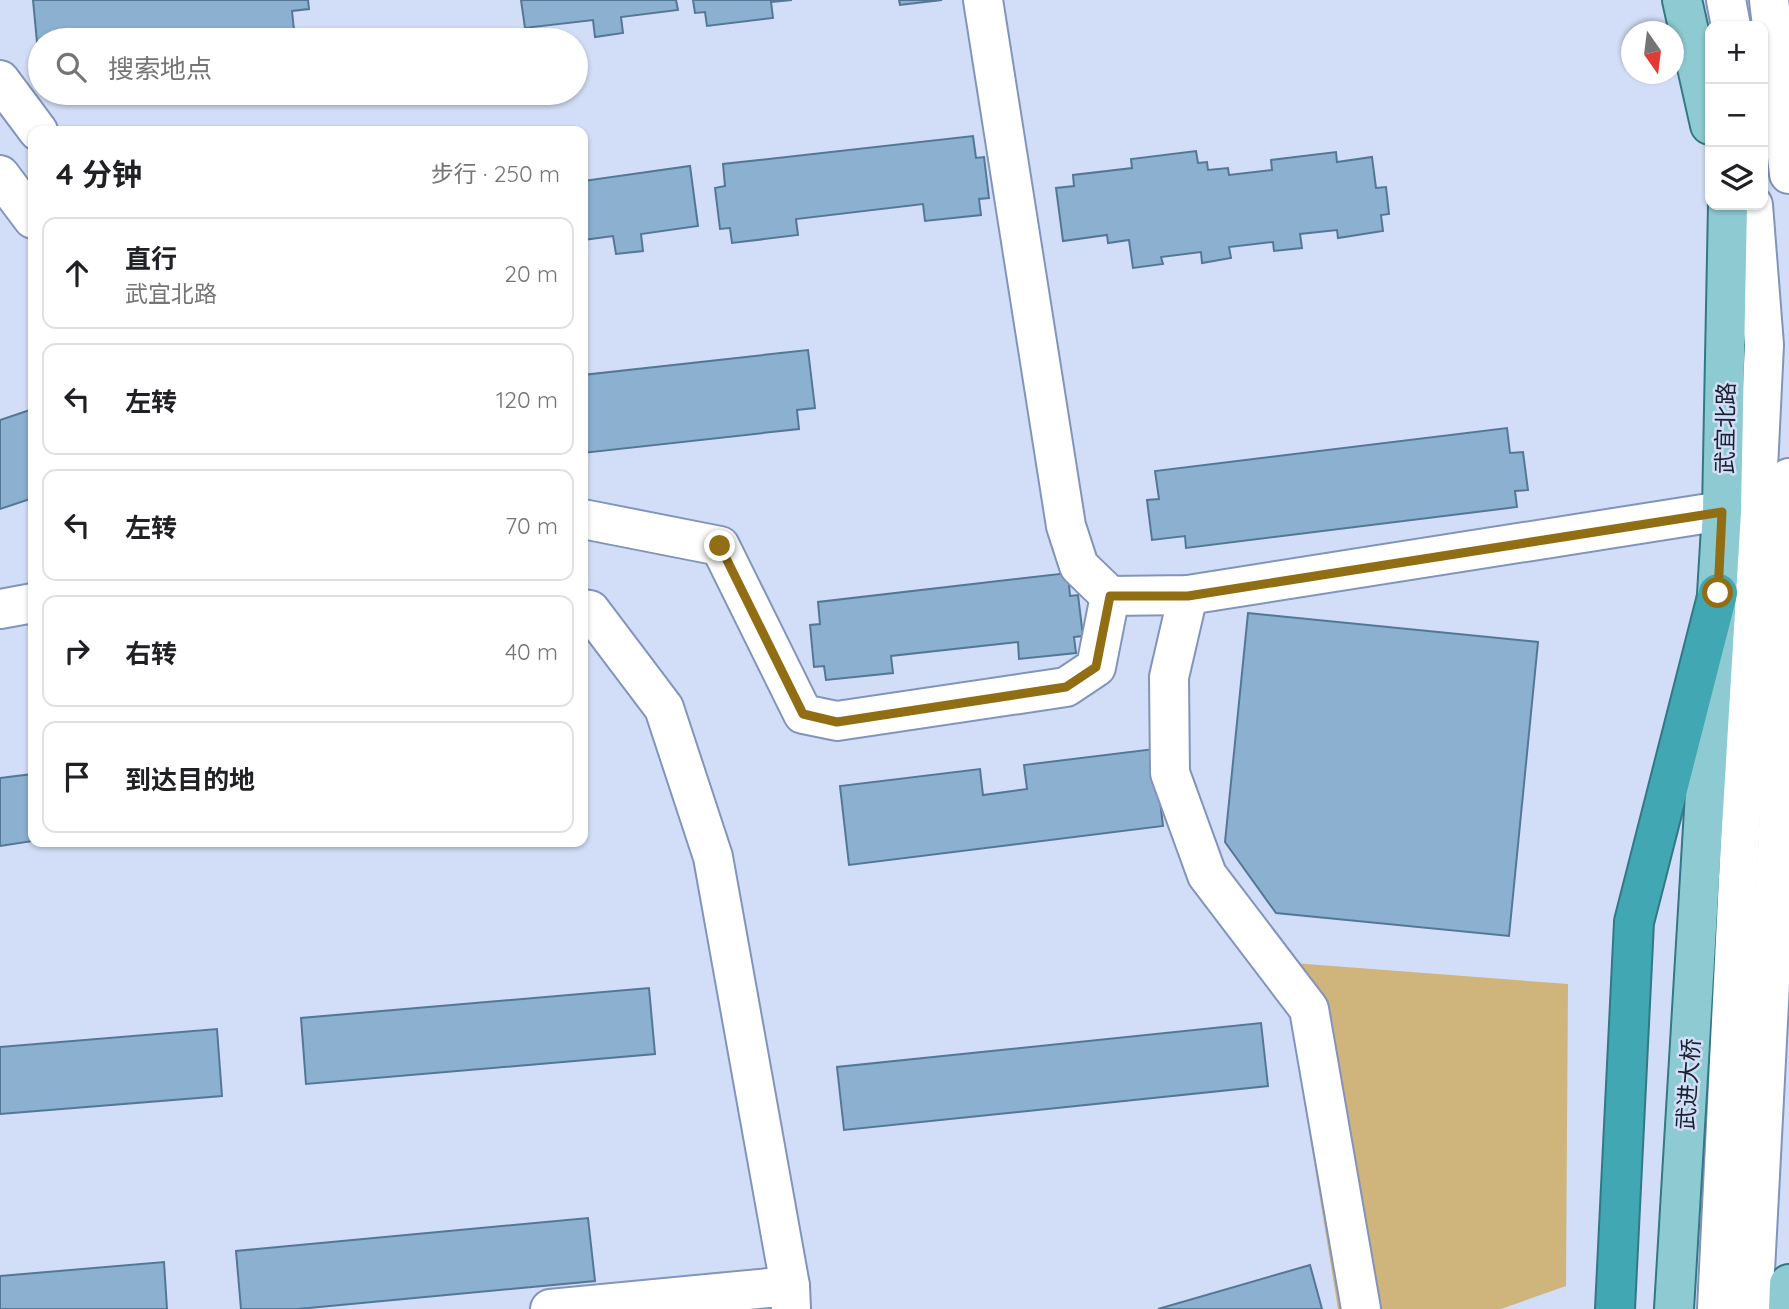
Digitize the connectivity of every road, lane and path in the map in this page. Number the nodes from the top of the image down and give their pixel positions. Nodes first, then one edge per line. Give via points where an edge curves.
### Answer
1 (983, 0) edge
2 (1682, 0) edge
3 (1710, 0) edge
4 (1726, 0) edge
5 (1769, 0) edge
6 (1712, 21) edge
7 (1730, 21) edge
8 (0, 80) edge
9 (1705, 103) edge
10 (34, 126) edge
11 (1789, 174) edge
12 (0, 175) edge
13 (1728, 210) edge
14 (1753, 210) edge
15 (28, 212) edge
16 (1789, 478) edge
17 (1722, 512) junction
18 (588, 520) edge
19 (1718, 593) junction
20 (1110, 596) junction
21 (1188, 596) junction
22 (28, 604) edge
23 (0, 609) edge
24 (588, 610) edge
25 (1703, 860) joint
26 (1789, 1284) edge
27 (791, 1298) edge
28 (550, 1309) edge
29 (1361, 1309) edge
30 (1615, 1309) edge
31 (1674, 1309) edge
32 (1717, 1309) edge
33 (1753, 1309) edge
34 (1787, 1309) edge

1 - 20 lane via 1066,526 1079,566
2 - 9 main road
3 - 6 lane
4 - 7 lane
5 - 11 lane
8 - 10 lane
12 - 15 lane
13 - 17 main road, 武宜北路
14 - 32 lane via 1764,345
16 - 33 lane via 1778,830
17 - 19 main road, 武宜北路
17 - 21 lane
18 - 20 lane via 720,546 803,714 837,722 1066,687 1096,667
19 - 25 main road, 武宜北路
19 - 30 highway via 1634,922
20 - 21 lane
21 - 29 lane via 1169,677 1170,773 1207,875 1309,1009
22 - 23 lane
24 - 27 lane via 664,708 713,857
25 - 31 main road, 武进大桥
26 - 34 main road
27 - 28 lane

